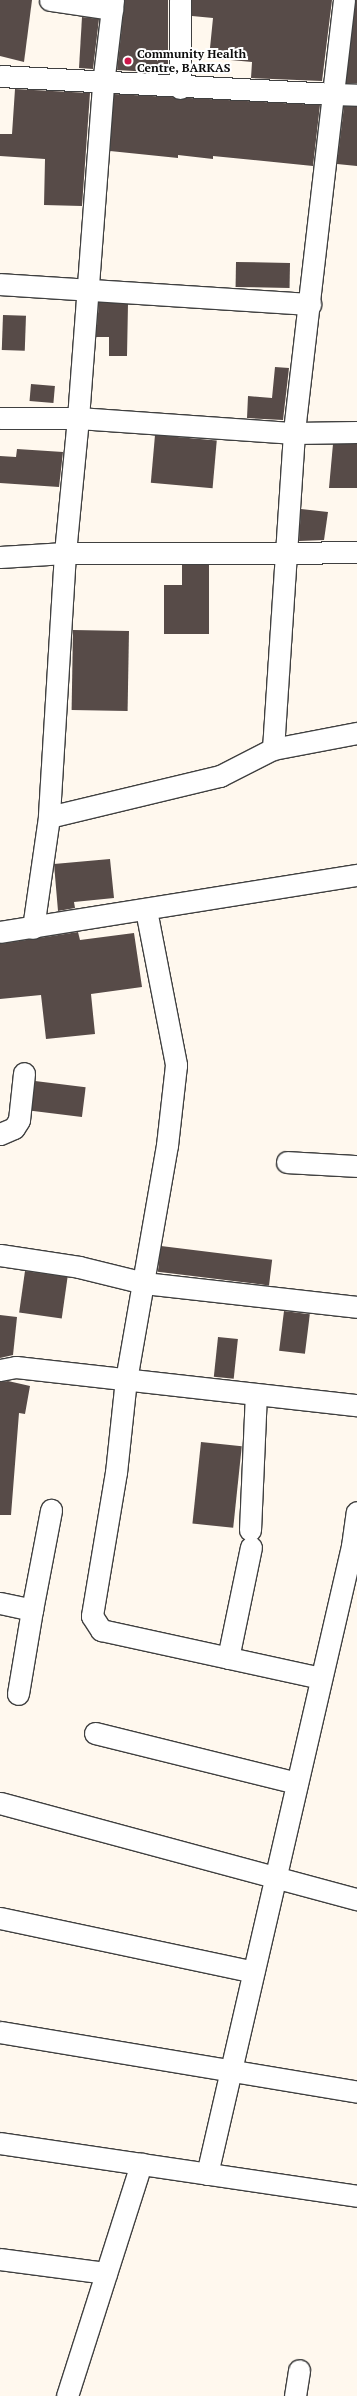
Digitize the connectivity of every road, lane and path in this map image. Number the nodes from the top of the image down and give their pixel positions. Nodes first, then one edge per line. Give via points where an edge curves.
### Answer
1 (50, 0) edge
2 (180, 0) edge
3 (344, 0) edge
4 (112, 5) edge
5 (0, 76) edge
6 (103, 84) junction
7 (180, 88) junction
8 (334, 94) junction
9 (357, 95) edge
10 (0, 284) edge
11 (89, 289) junction
12 (310, 304) junction
13 (0, 418) edge
14 (78, 418) junction
15 (357, 432) edge
16 (294, 433) junction
17 (357, 552) edge
18 (65, 553) junction
19 (286, 553) junction
20 (0, 557) edge
21 (357, 733) edge
22 (273, 749) junction
23 (49, 817) junction
24 (357, 875) edge
25 (146, 910) junction
26 (33, 928) junction
27 (0, 932) edge
28 (24, 1073) dead end
29 (0, 1134) edge
30 (288, 1162) dead end
31 (357, 1166) edge
32 (0, 1256) edge
33 (144, 1283) junction
34 (357, 1307) edge
35 (0, 1370) edge
36 (126, 1379) junction
37 (256, 1395) junction
38 (357, 1405) edge
39 (51, 1510) dead end
40 (357, 1512) edge
41 (0, 1603) edge
42 (32, 1610) junction
43 (228, 1658) junction
44 (321, 1678) junction
45 (18, 1694) dead end
46 (95, 1733) dead end
47 (297, 1783) junction
48 (0, 1803) edge
49 (276, 1876) junction
50 (357, 1899) edge
51 (0, 1918) edge
52 (254, 1972) junction
53 (0, 2032) edge
54 (230, 2073) junction
55 (357, 2092) edge
56 (0, 2143) edge
57 (141, 2164) junction
58 (207, 2174) junction
59 (357, 2196) edge
60 (0, 2259) edge
61 (106, 2273) junction
62 (299, 2370) dead end
63 (67, 2396) edge
64 (295, 2396) edge

1 - 4 street
2 - 7 street
3 - 8 street
4 - 6 street
5 - 6 street
6 - 7 street
6 - 11 street
7 - 8 street
8 - 9 street
8 - 12 street
10 - 11 street
11 - 12 street
11 - 14 street
12 - 16 street
13 - 14 street
14 - 16 street
14 - 18 street
15 - 16 street
16 - 19 street
17 - 19 street
18 - 19 street
18 - 20 street
18 - 23 street
19 - 22 street
21 - 22 street
22 - 23 street via 220,776
23 - 26 street
24 - 25 street
25 - 26 street
25 - 33 street via 176,1064 167,1145
26 - 27 street
28 - 29 street via 19,1120 14,1128
30 - 31 street
32 - 33 street via 79,1267
33 - 34 street
33 - 36 street
35 - 36 street via 16,1368
36 - 37 street
36 - 43 street via 116,1472 92,1616 94,1623 101,1630
37 - 38 street
37 - 43 street via 251,1539
39 - 42 street
40 - 44 street via 352,1546
41 - 42 street
42 - 45 street
43 - 44 street
44 - 47 street
46 - 47 street
47 - 49 street
48 - 49 street
49 - 50 street
49 - 52 street
51 - 52 street
52 - 54 street
53 - 54 street
54 - 55 street
54 - 58 street
56 - 57 street
57 - 58 street
57 - 61 street
58 - 59 street
60 - 61 street
61 - 63 street
62 - 64 street

